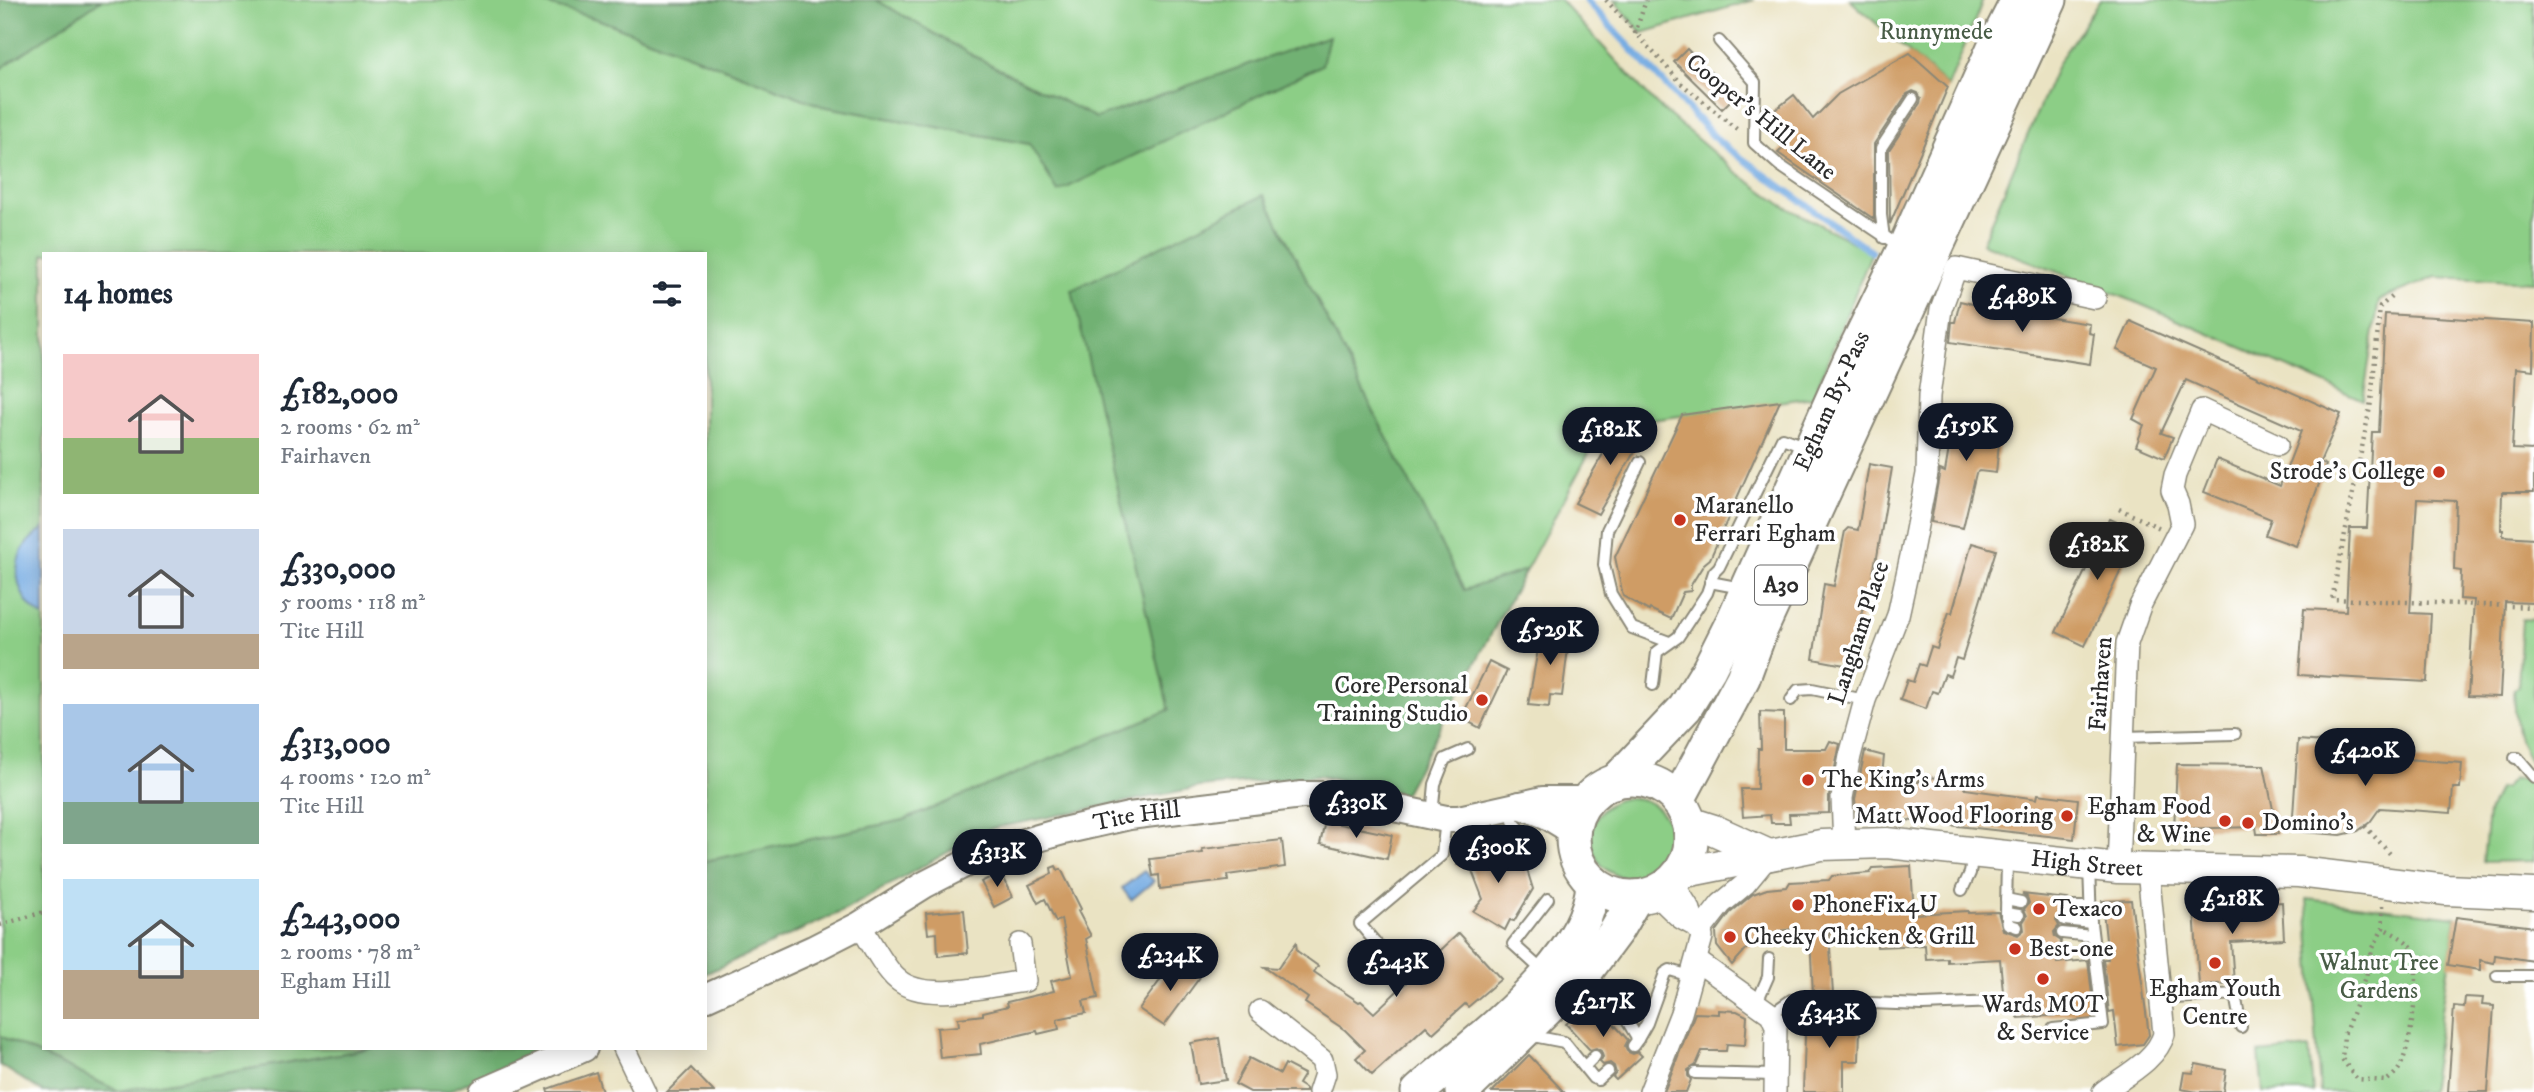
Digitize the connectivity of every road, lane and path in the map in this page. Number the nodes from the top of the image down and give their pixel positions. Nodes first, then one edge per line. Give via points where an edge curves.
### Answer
1 (1606, 0) edge
2 (1646, 0) edge
3 (2018, 0) edge
4 (2050, 0) edge
5 (1635, 34) junction
6 (1719, 41) dead end
7 (1913, 99) dead end
8 (1754, 143) junction
9 (1894, 244) junction
10 (2391, 297) dead end
11 (2095, 298) dead end
12 (1908, 391) dead end
13 (1929, 396) junction
14 (2277, 445) dead end
15 (1811, 449) junction
16 (1640, 462) dead end
17 (2119, 509) dead end
18 (2176, 536) junction
19 (1710, 582) junction
20 (1746, 593) junction
21 (2534, 607) edge
22 (1669, 642) junction
23 (1653, 685) dead end
24 (1791, 700) dead end
25 (1865, 700) junction
26 (2235, 734) dead end
27 (2123, 737) junction
28 (1468, 749) dead end
29 (2515, 758) dead end
30 (2534, 777) edge
31 (1616, 781) junction
32 (1587, 800) junction
33 (1516, 806) junction
34 (1684, 811) junction
35 (1439, 817) junction
36 (2365, 826) dead end
37 (1574, 832) junction
38 (1844, 844) junction
39 (1534, 846) dead end
40 (1973, 852) junction
41 (1769, 855) junction
42 (2007, 856) junction
43 (2393, 856) dead end
44 (2104, 867) junction
45 (2148, 870) junction
46 (1593, 882) junction
47 (1661, 886) junction
48 (1962, 890) dead end
49 (2534, 894) edge
50 (1548, 899) dead end
51 (2384, 899) dead end
52 (2006, 900) junction
53 (2021, 902) dead end
54 (2090, 906) junction
55 (2066, 907) dead end
56 (42, 913) edge
57 (2006, 913) junction
58 (2019, 915) dead end
59 (2064, 920) dead end
60 (2091, 923) junction
61 (0, 925) edge
62 (860, 925) junction
63 (1697, 927) junction
64 (2017, 927) dead end
65 (2384, 928) junction
66 (2062, 933) dead end
67 (2092, 936) junction
68 (1020, 944) dead end
69 (1769, 959) dead end
70 (1395, 966) dead end
71 (1695, 969) junction
72 (1587, 970) junction
73 (1547, 975) junction
74 (2497, 976) dead end
75 (2534, 976) edge
76 (707, 997) edge
77 (2160, 999) junction
78 (1996, 1002) dead end
79 (1617, 1006) junction
80 (1599, 1008) dead end
81 (1764, 1008) junction
82 (1260, 1011) dead end
83 (1610, 1020) dead end
84 (1529, 1027) junction
85 (2241, 1027) dead end
86 (2053, 1029) dead end
87 (1573, 1032) dead end
88 (1563, 1042) junction
89 (1584, 1044) dead end
90 (579, 1050) edge
91 (625, 1050) edge
92 (1573, 1053) junction
93 (1595, 1056) dead end
94 (1584, 1066) junction
95 (1608, 1071) dead end
96 (1695, 1073) dead end
97 (1775, 1084) edge
98 (483, 1092) edge
99 (645, 1092) edge
100 (1319, 1092) edge
101 (1418, 1092) edge
102 (1462, 1092) edge
103 (1650, 1092) edge
104 (2103, 1092) edge

1 - 5 path, Cooper's Hill Lane
2 - 5 path
3 - 9 main road, Egham By-Pass / A30
4 - 34 main road, Egham By-Pass / A30 via 1761,629
5 - 8 path, Cooper's Hill Lane via 1682,83
6 - 8 lane via 1755,82
7 - 9 lane via 1881,148 1881,215
8 - 9 lane, Cooper's Hill Lane via 1779,166
9 - 15 main road, Egham By-Pass / A30
10 - 21 path via 2380,307 2371,402 2332,599
11 - 13 street, Langham Place via 1956,268 1941,309
12 - 13 street
13 - 25 street, Langham Place via 1927,474 1911,556 1898,615
14 - 18 street, Fairhaven via 2202,410 2175,475 2172,490 2182,524
15 - 19 lane via 1782,438
15 - 20 main road, Egham By-Pass / A30
16 - 22 lane via 1606,530 1604,565 1611,594 1632,628
17 - 18 path
18 - 27 street, Fairhaven via 2140,606 2127,643
19 - 20 lane
19 - 22 lane via 1688,624
20 - 31 main road, Egham By-Pass / A30 via 1685,708
22 - 23 lane via 1657,652
24 - 25 lane via 1798,690 1812,689
25 - 38 street, Langham Place via 1842,798
26 - 27 lane
27 - 44 street, Fairhaven
28 - 35 lane via 1446,759 1435,784
29 - 30 lane
31 - 32 main road
31 - 34 main road via 1646,780 1669,791
32 - 33 street, Tite Hill via 1544,800
32 - 37 main road
33 - 35 street, Tite Hill via 1459,819
33 - 37 street via 1546,815
33 - 39 lane via 1513,821
34 - 41 main road
34 - 47 main road via 1688,858
35 - 62 street, Tite Hill via 1334,795 1302,794 1129,816 988,852
35 - 70 lane via 1441,855 1360,924
36 - 43 path
37 - 46 main road via 1577,859
38 - 40 main road, High Street via 1887,843
38 - 41 main road, High Street
40 - 42 main road, High Street
40 - 48 lane
41 - 47 main road, High Street
41 - 63 street via 1745,884
42 - 44 main road, High Street
42 - 52 lane
44 - 45 main road, High Street
44 - 54 lane
45 - 49 main road, High Street via 2299,872 2446,890
45 - 77 street
46 - 47 main road via 1611,893
46 - 73 main road via 1577,932
47 - 63 street via 1690,910
47 - 72 main road via 1616,931
50 - 73 lane via 1513,944
51 - 65 path
52 - 53 lane
52 - 57 lane
54 - 55 lane
54 - 60 lane
56 - 61 path
57 - 58 lane
57 - 64 lane via 2008,924
59 - 60 lane
60 - 67 lane
62 - 68 street via 897,980 923,991 1033,979
62 - 76 street, Tite Hill
63 - 71 street via 1702,937
65 - 65 path via 2412,947 2416,963 2410,1035 2399,1069 2386,1081 2357,1079 2342,1059 2344,1035 2372,950
66 - 67 lane
67 - 86 lane via 2103,1024
69 - 81 lane
71 - 79 lane via 1665,973 1635,1042
71 - 81 street
71 - 103 street
72 - 79 lane
72 - 84 main road
73 - 101 main road via 1524,1001
74 - 75 lane
77 - 85 lane via 2235,994
77 - 104 street via 2161,1043
78 - 81 lane via 1923,1005 1791,1000
79 - 80 lane
79 - 83 lane
81 - 97 street via 1776,1026
82 - 100 street via 1322,1060 1325,1074
84 - 88 lane via 1538,1037
84 - 102 main road
87 - 88 lane
88 - 92 lane
89 - 92 lane
90 - 98 street
91 - 99 street
92 - 94 lane
93 - 94 lane
94 - 95 lane via 1598,1080
96 - 97 lane

